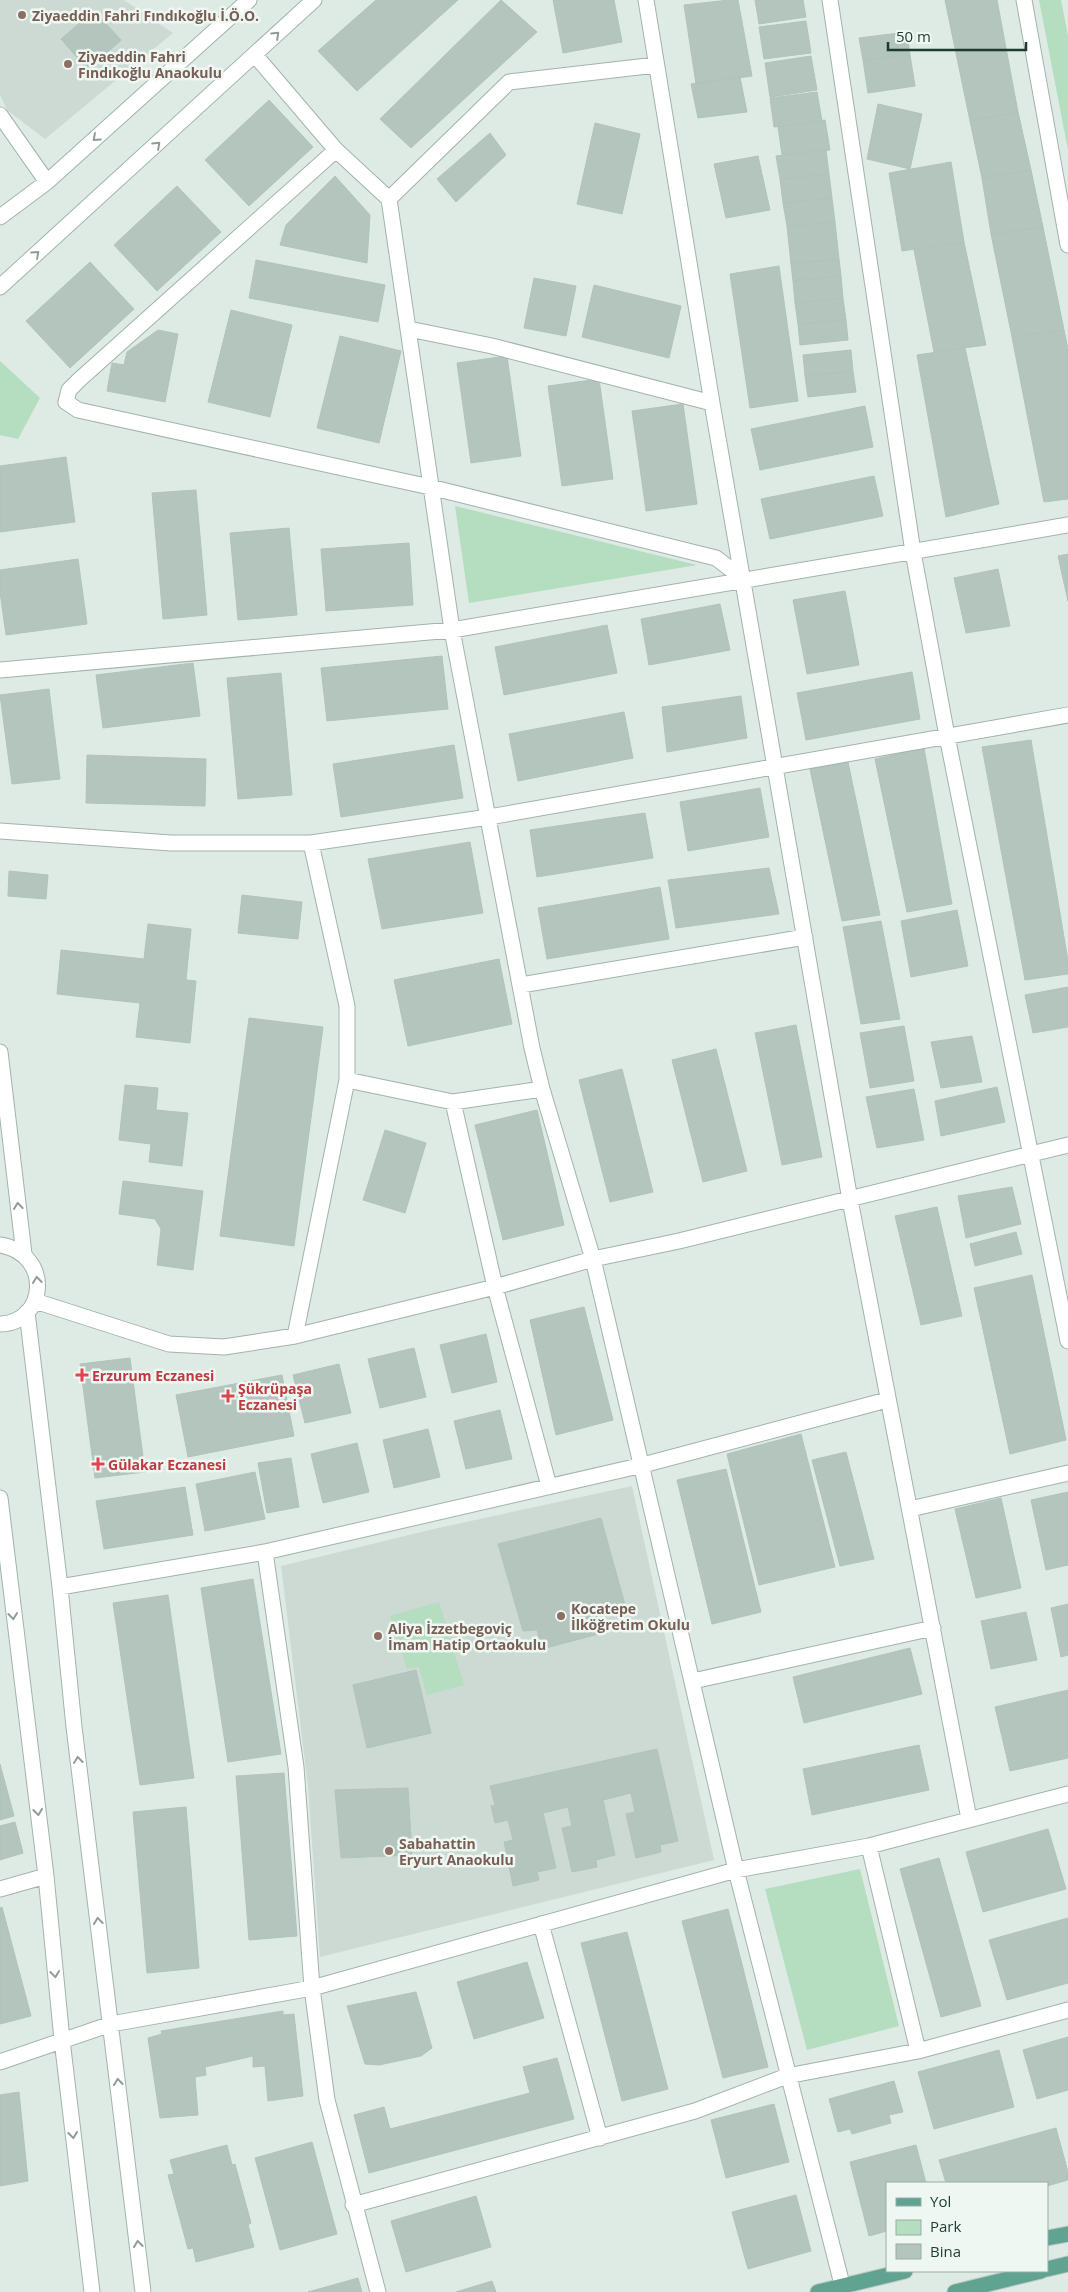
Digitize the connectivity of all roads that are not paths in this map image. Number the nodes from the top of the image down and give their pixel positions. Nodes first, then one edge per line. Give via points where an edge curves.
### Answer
1 (249, 0) edge
2 (314, 0) edge
3 (646, 0) edge
4 (830, 0) edge
5 (1024, 0) edge
6 (254, 55) junction
7 (656, 65) junction
8 (0, 115) edge
9 (336, 150) junction
10 (47, 182) junction
11 (389, 198) junction
12 (4, 213) edge
13 (1068, 245) edge
14 (0, 287) edge
15 (409, 329) junction
16 (712, 403) junction
17 (430, 487) junction
18 (1068, 525) edge
19 (913, 552) junction
20 (744, 580) junction
21 (452, 630) junction
22 (0, 670) edge
23 (1068, 715) edge
24 (948, 736) junction
25 (775, 766) junction
26 (489, 817) junction
27 (0, 831) edge
28 (311, 843) junction
29 (805, 937) junction
30 (520, 985) junction
31 (0, 1052) edge
32 (347, 1080) junction
33 (542, 1088) junction
34 (453, 1102) junction
35 (1068, 1146) edge
36 (1032, 1153) junction
37 (850, 1200) junction
38 (0, 1245) edge
39 (24, 1254) junction
40 (593, 1259) junction
41 (495, 1286) junction
42 (31, 1306) junction
43 (0, 1324) edge
44 (295, 1336) junction
45 (1068, 1341) edge
46 (887, 1400) junction
47 (643, 1464) junction
48 (1068, 1473) edge
49 (549, 1486) junction
50 (0, 1498) edge
51 (910, 1509) junction
52 (265, 1552) junction
53 (60, 1587) junction
54 (5, 1596) edge
55 (933, 1628) junction
56 (693, 1681) junction
57 (1068, 1794) edge
58 (969, 1819) junction
59 (869, 1846) junction
60 (736, 1870) junction
61 (46, 1876) junction
62 (0, 1889) edge
63 (541, 1924) junction
64 (312, 1988) junction
65 (1068, 2010) edge
66 (111, 2024) junction
67 (62, 2040) junction
68 (918, 2051) junction
69 (0, 2062) edge
70 (787, 2076) junction
71 (600, 2138) junction
72 (353, 2205) junction
73 (1068, 2234) edge
74 (1048, 2238) edge
75 (1068, 2264) edge
76 (1048, 2270) edge
77 (901, 2272) edge
78 (1038, 2272) edge
79 (843, 2288) edge
80 (92, 2292) edge
81 (143, 2292) edge
82 (378, 2292) edge
83 (818, 2292) edge
84 (955, 2292) edge

1 -> 10 street
6 -> 2 street
3 - 7 street
4 - 19 street
5 - 13 street
6 - 9 street
14 -> 6 street
7 - 11 street via 509,82
7 - 16 street
8 - 10 street
9 - 11 street
9 - 17 street via 79,380 69,390 66,402 78,410
10 - 12 street
11 - 15 street
15 - 16 street via 492,346
15 - 17 street
16 - 20 street
17 - 20 street via 716,558
17 - 21 street
18 - 19 street
19 - 20 street
19 - 24 street
20 - 21 street
20 - 25 street
21 - 22 street
21 - 26 street
23 - 24 street
24 - 25 street
24 - 36 street
25 - 26 street
25 - 29 street
26 - 28 street
26 - 30 street
27 - 28 street via 171,843
28 - 32 street via 347,1006
29 - 30 street
29 - 37 street
30 - 33 street
39 -> 31 street
32 - 34 street
32 - 44 street
33 - 34 street
33 - 40 street
34 - 41 street
35 - 36 street
36 - 37 street
36 - 45 street
37 - 40 street
37 - 46 street
38 - 39 street
42 -> 39 street via 38,1288 37,1276
40 - 41 street
40 - 47 street
41 - 44 street
41 - 49 street
42 - 43 street via 17,1319
42 - 44 street via 170,1344 224,1347
42 - 53 street
46 - 47 street
46 - 51 street
47 - 49 street
47 - 56 street
48 - 51 street
49 - 52 street
50 - 54 street
51 - 55 street
52 - 53 street
52 - 64 street via 296,1767
66 -> 53 street
54 -> 61 street
55 - 56 street
55 - 58 street
56 - 60 street
57 - 58 street
58 - 59 street
59 - 60 street
59 - 68 street
60 - 63 street
60 - 70 street
61 - 62 street
61 -> 67 street
63 - 64 street
63 - 71 street
64 - 66 street
64 - 72 street via 327,2100
65 - 68 street
66 - 67 street
81 -> 66 street
67 - 69 street
67 -> 80 street
68 - 70 street
70 - 71 street via 695,2111
70 - 79 street
71 - 72 street
72 - 82 street
73 - 74 main road
75 - 76 main road
77 - 79 main road
78 - 84 main road
79 - 83 main road

